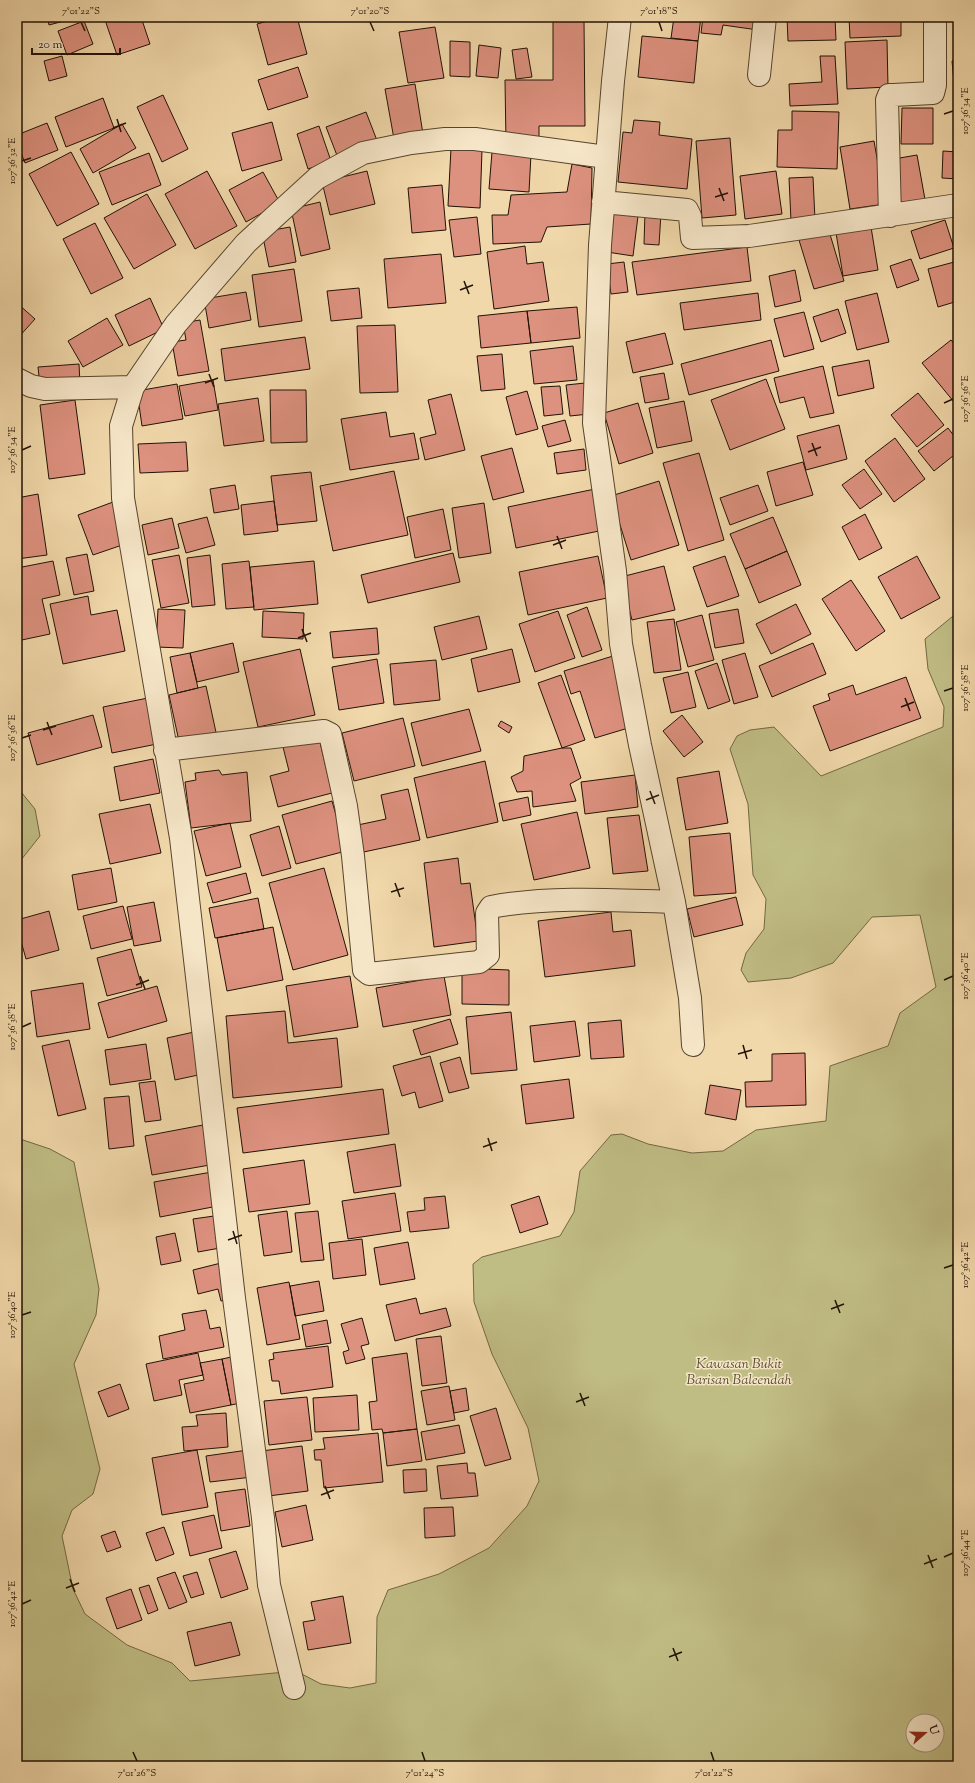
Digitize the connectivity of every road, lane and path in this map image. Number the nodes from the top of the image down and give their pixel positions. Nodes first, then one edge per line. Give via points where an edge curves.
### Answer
1 (620, 17) edge
2 (765, 17) edge
3 (935, 17) edge
4 (760, 74) dead end
5 (606, 157) junction
6 (603, 202) junction
7 (958, 205) edge
8 (890, 216) junction
9 (17, 379) edge
10 (133, 387) junction
11 (165, 750) junction
12 (674, 902) junction
13 (693, 1045) dead end
14 (294, 1688) dead end

1 - 5 street
2 - 4 street
3 - 8 street via 933,93 893,95 887,100
5 - 6 street
5 - 10 street via 475,139 411,143 363,153 317,178 246,243 176,324
6 - 8 street via 687,210 692,238 749,236
6 - 12 street via 594,423 615,571 621,644
7 - 8 street
9 - 10 street via 45,389
10 - 11 street via 121,426 123,498
11 - 12 street via 324,731 330,734 346,806 364,970 369,974 479,962 488,955 487,913 491,906 602,900
11 - 14 street via 181,838 269,1585
12 - 13 street via 690,998

